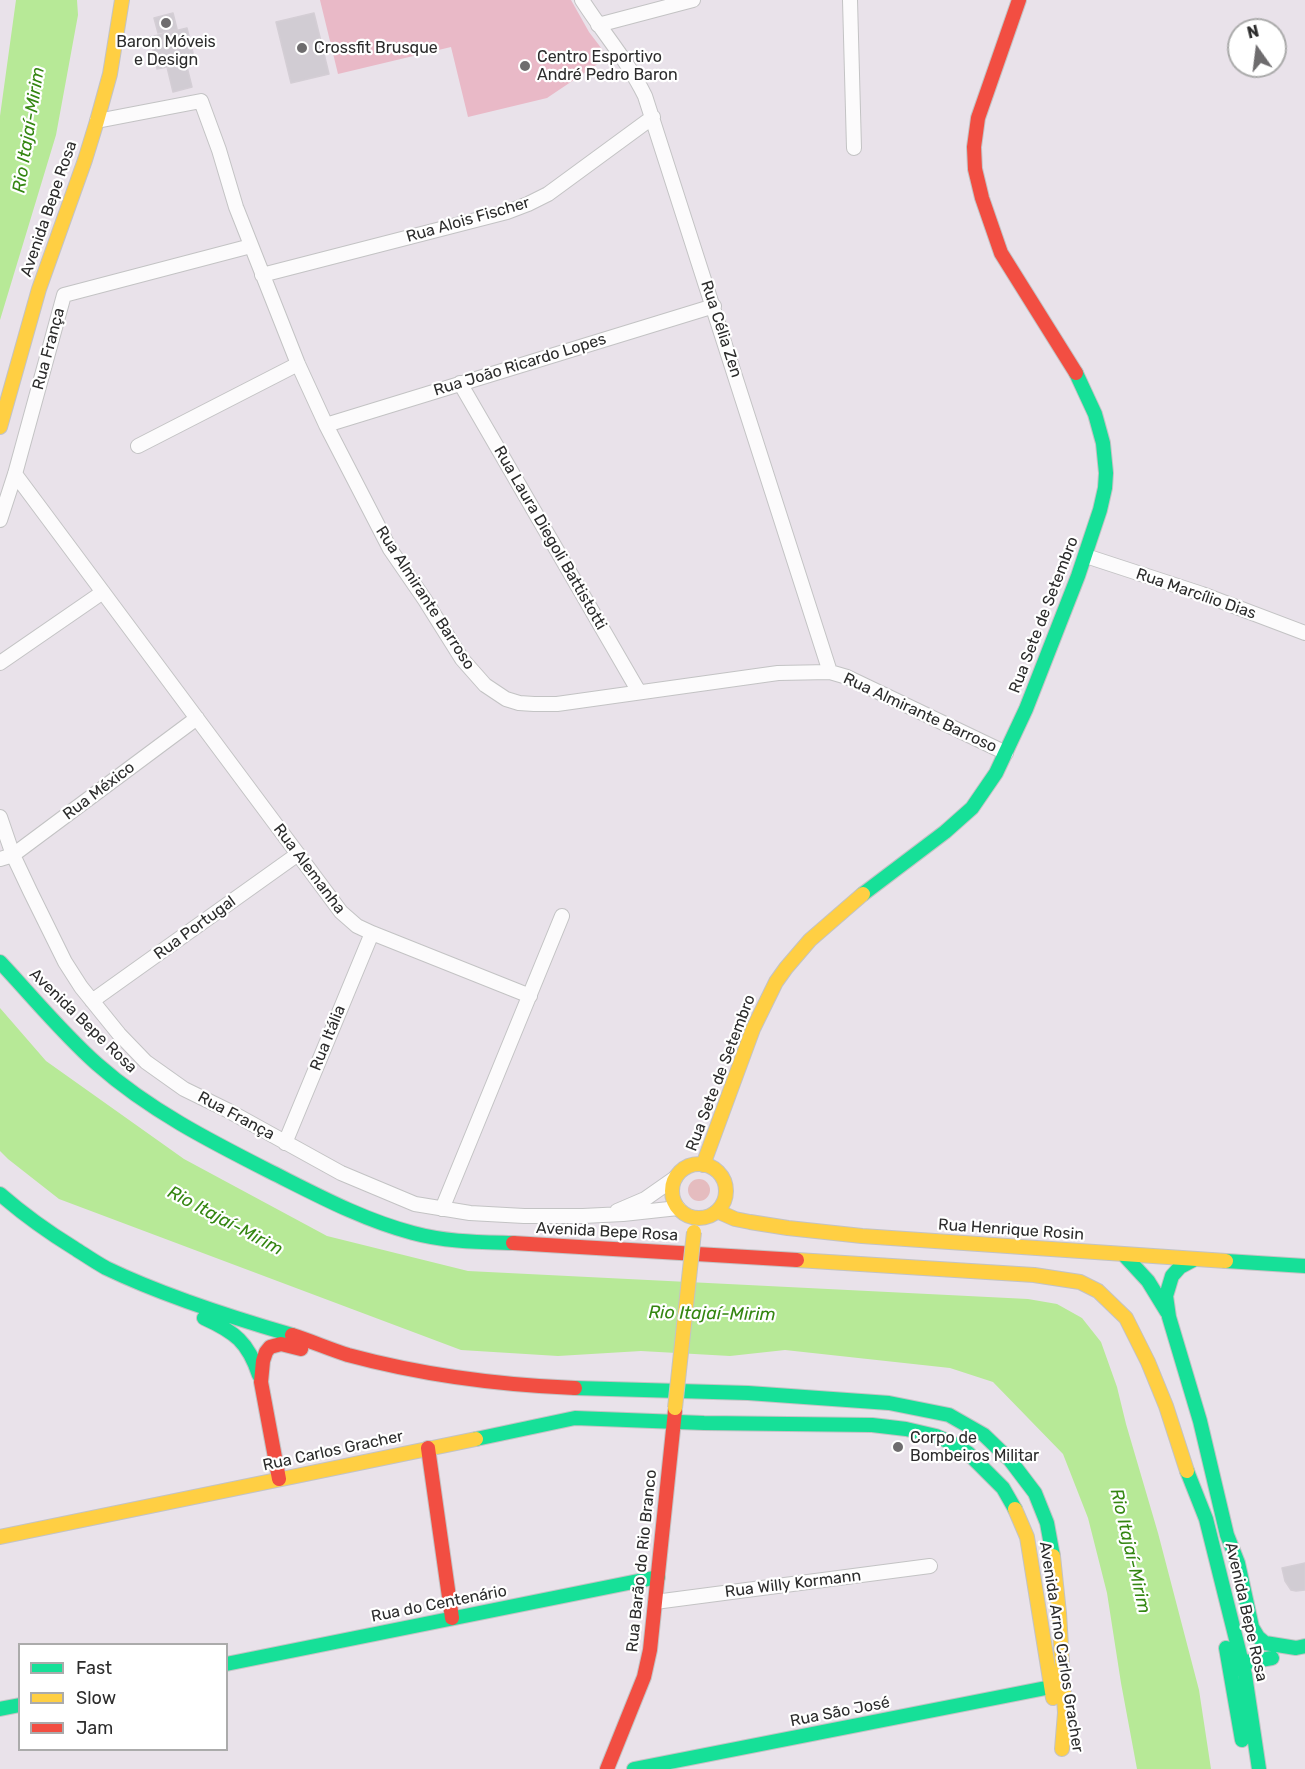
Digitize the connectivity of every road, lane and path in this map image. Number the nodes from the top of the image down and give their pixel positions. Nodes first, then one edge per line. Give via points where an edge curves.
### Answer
1 (122, 0) edge
2 (582, 0) edge
3 (693, 0) edge
4 (850, 0) edge
5 (1019, 0) edge
6 (598, 25) junction
7 (653, 117) junction
8 (97, 121) junction
9 (854, 148) dead end
10 (251, 246) junction
11 (262, 275) junction
12 (714, 306) junction
13 (298, 364) junction
14 (460, 383) junction
15 (326, 425) junction
16 (0, 427) edge
17 (138, 446) dead end
18 (15, 474) junction
19 (0, 520) edge
20 (1086, 556) junction
21 (103, 592) junction
22 (1305, 633) edge
23 (0, 663) edge
24 (830, 672) junction
25 (639, 692) junction
26 (196, 718) junction
27 (1006, 753) junction
28 (0, 817) edge
29 (298, 854) junction
30 (6, 857) edge
31 (562, 916) dead end
32 (372, 933) junction
33 (0, 962) edge
34 (530, 996) junction
35 (92, 1001) junction
36 (285, 1143) junction
37 (703, 1164) junction
38 (675, 1178) junction
39 (0, 1194) edge
40 (678, 1208) junction
41 (442, 1209) junction
42 (717, 1211) junction
43 (607, 1215) junction
44 (695, 1218) junction
45 (1124, 1255) junction
46 (1195, 1259) junction
47 (1305, 1266) edge
48 (161, 1291) junction
49 (1169, 1317) junction
50 (346, 1353) junction
51 (261, 1382) junction
52 (675, 1415) junction
53 (429, 1448) junction
54 (1185, 1467) junction
55 (279, 1479) junction
56 (1227, 1535) junction
57 (0, 1537) edge
58 (930, 1566) dead end
59 (658, 1577) junction
60 (655, 1602) junction
61 (1217, 1605) junction
62 (452, 1618) junction
63 (1237, 1636) junction
64 (1300, 1647) edge
65 (1272, 1658) junction
66 (1242, 1662) junction
67 (228, 1664) edge
68 (1051, 1687) junction
69 (1250, 1702) junction
70 (18, 1705) edge
71 (0, 1709) edge
72 (607, 1769) edge
73 (634, 1769) edge
74 (1246, 1769) edge
75 (1259, 1769) edge

1 - 8 main road, Avenida Bepe Rosa via 110,74
2 - 6 street, Rua Célia Zen
3 - 6 street
4 - 9 street
5 - 20 main road, Rua Sete de Setembro via 977,121 975,171 1003,257 1088,394 1098,420 1106,475
6 - 7 street, Rua Célia Zen via 634,73
7 - 11 street, Rua Alois Fischer via 548,194 528,204
7 - 12 street, Rua Célia Zen
8 - 10 street, Rua Almirante Barroso via 201,101
8 - 16 main road, Avenida Bepe Rosa via 39,290
10 - 11 street, Rua Almirante Barroso
10 - 18 street, Rua França via 64,295
11 - 13 street, Rua Almirante Barroso
12 - 14 street, Rua João Ricardo Lopes
12 - 24 street, Rua Célia Zen
13 - 15 street, Rua Almirante Barroso
13 - 17 street
14 - 15 street, Rua João Ricardo Lopes
14 - 25 street, Rua Laura Diegoli Battistotti
15 - 25 street, Rua Almirante Barroso via 390,549 462,659 485,685 506,699 534,705
18 - 19 street, Rua França
18 - 21 street, Rua Alemanha
20 - 22 street, Rua Marcílio Dias
20 - 27 main road, Rua Sete de Setembro
21 - 23 street
21 - 26 street, Rua Alemanha
24 - 25 street, Rua Almirante Barroso via 770,674
24 - 27 street, Rua Almirante Barroso
26 - 29 street, Rua Alemanha
26 - 30 street, Rua México
27 - 37 main road, Rua Sete de Setembro via 970,810 848,905 818,931 785,970 758,1016
28 - 30 street, Rua França
29 - 32 street, Rua Alemanha via 348,920
29 - 35 street, Rua Portugal
30 - 35 street, Rua França via 65,962
31 - 34 street
32 - 34 street, Rua Alemanha
32 - 36 street, Rua Itália
33 - 54 main road, Avenida Bepe Rosa via 97,1063 160,1112 342,1208 405,1231 482,1242 1034,1275 1080,1282 1098,1291 1130,1325 1166,1406
34 - 41 street
35 - 36 street, Rua França via 146,1062 165,1076
36 - 41 street, Rua França via 371,1186 416,1204
37 - 38 main road via 687,1167
37 - 42 main road via 723,1179 725,1196
38 - 40 main road via 672,1193
38 - 43 street, Rua França via 645,1199
39 - 48 main road via 104,1267
40 - 43 street, Rua França
40 - 44 main road
41 - 43 street, Rua França via 524,1215
42 - 44 main road
42 - 45 main road, Rua Henrique Rosin via 735,1219 788,1228
44 - 52 main road, Rua Barão do Rio Branco, bridge
45 - 46 main road, Rua Henrique Rosin
45 - 49 main road via 1148,1280
46 - 47 main road, Rua Henrique Rosin
46 - 49 main road via 1172,1276 1166,1296
48 - 50 main road
48 - 51 main road via 181,1307 243,1340 253,1355
49 - 56 main road via 1200,1421
50 - 51 main road via 281,1344 270,1347 262,1361
50 - 68 main road, Avenida Arno Carlos Gracher via 402,1368 482,1381 889,1403 949,1415 984,1435 1010,1460 1035,1493 1047,1523 1059,1612 1065,1713 1062,1754
51 - 55 main road
52 - 53 main road, Rua Carlos Gracher via 576,1418
52 - 59 main road, Rua Barão do Rio Branco
52 - 68 main road, Avenida Arno Carlos Gracher via 906,1429 936,1436 968,1453 1003,1488 1026,1537
53 - 55 main road, Rua Carlos Gracher
53 - 62 main road
54 - 61 main road, Avenida Bepe Rosa
54 - 63 main road, Avenida Bepe Rosa via 1206,1520
55 - 57 main road, Rua Carlos Gracher
56 - 63 main road via 1238,1609
56 - 64 main road via 1238,1563 1252,1627 1265,1643
58 - 60 street, Rua Willy Kormann
59 - 60 main road, Rua Barão do Rio Branco
59 - 62 main road, Rua do Centenário
60 - 72 main road, Rua Barão do Rio Branco via 644,1677
61 - 66 main road via 1226,1622 1233,1655
61 - 74 main road, Avenida Bepe Rosa
62 - 67 main road, Rua do Centenário
63 - 66 main road, Avenida Bepe Rosa
64 - 65 main road
65 - 66 main road
65 - 69 main road via 1264,1664
66 - 69 main road, Avenida Bepe Rosa
68 - 73 main road, Rua São José
69 - 75 main road, Avenida Bepe Rosa
70 - 71 main road

